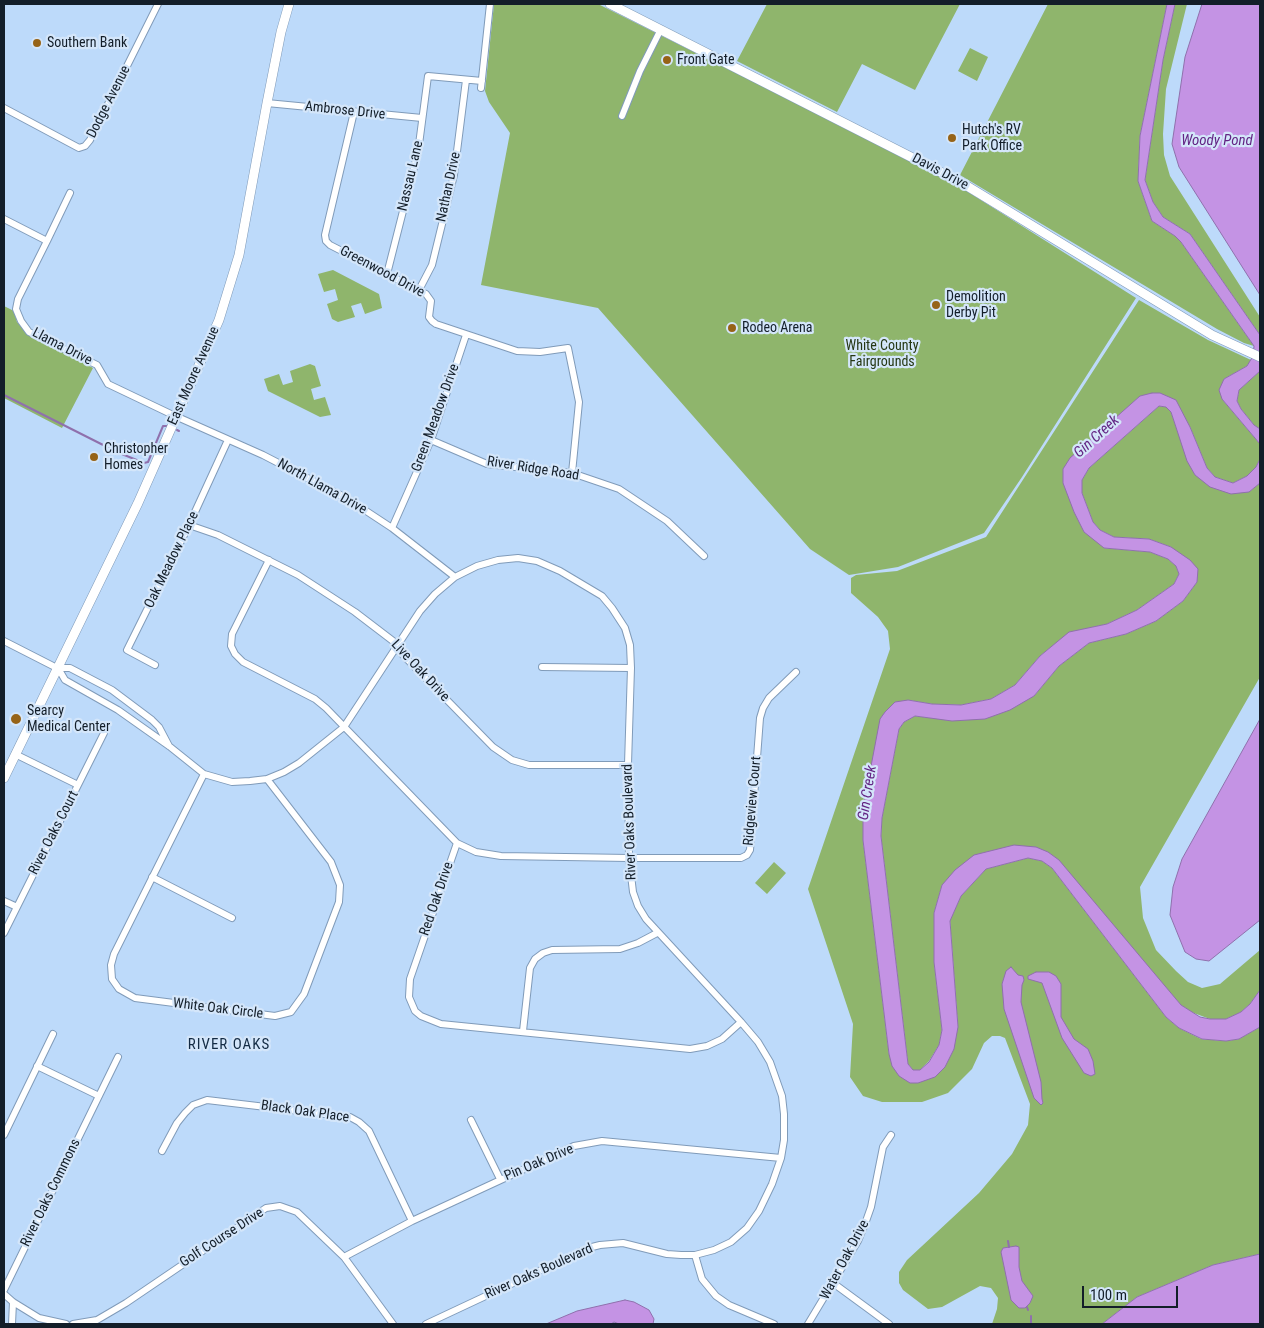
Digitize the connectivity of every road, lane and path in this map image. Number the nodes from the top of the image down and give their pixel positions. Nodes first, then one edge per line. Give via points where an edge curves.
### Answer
1 (158, 4) edge
2 (289, 4) edge
3 (490, 4) edge
4 (610, 4) edge
5 (661, 29) junction
6 (466, 80) junction
7 (482, 81) junction
8 (481, 88) dead end
9 (267, 103) junction
10 (4, 108) edge
11 (354, 112) junction
12 (622, 116) dead end
13 (422, 118) junction
14 (70, 193) dead end
15 (4, 219) edge
16 (47, 241) junction
17 (387, 274) junction
18 (419, 290) junction
19 (466, 335) junction
20 (1260, 357) edge
21 (177, 417) junction
22 (228, 440) junction
23 (431, 440) junction
24 (572, 473) junction
25 (189, 525) junction
26 (392, 528) junction
27 (704, 556) dead end
28 (269, 560) junction
29 (455, 577) junction
30 (4, 641) edge
31 (397, 646) junction
32 (155, 665) dead end
33 (542, 667) dead end
34 (58, 668) junction
35 (631, 668) junction
36 (796, 672) dead end
37 (344, 727) junction
38 (104, 734) dead end
39 (169, 746) junction
40 (15, 754) junction
41 (628, 765) junction
42 (204, 774) junction
43 (4, 778) edge
44 (267, 779) junction
45 (78, 785) junction
46 (457, 843) junction
47 (629, 858) junction
48 (152, 877) junction
49 (4, 901) edge
50 (17, 907) junction
51 (232, 918) dead end
52 (657, 932) junction
53 (4, 933) edge
54 (742, 1022) junction
55 (523, 1031) junction
56 (53, 1034) dead end
57 (118, 1058) dead end
58 (37, 1066) junction
59 (99, 1096) junction
60 (471, 1120) dead end
61 (4, 1135) edge
62 (891, 1136) dead end
63 (162, 1151) dead end
64 (781, 1158) junction
65 (500, 1179) junction
66 (412, 1221) junction
67 (695, 1255) junction
68 (344, 1257) junction
69 (833, 1283) junction
70 (4, 1290) edge
71 (4, 1294) edge
72 (13, 1302) junction
73 (12, 1324) edge
74 (66, 1324) edge
75 (73, 1324) edge
76 (393, 1324) edge
77 (426, 1324) edge
78 (774, 1324) edge
79 (808, 1324) edge
80 (889, 1324) edge

1 - 10 street, Dodge Avenue via 85,146 78,148
2 - 9 street, East Moore Avenue
3 - 7 street
4 - 5 street, Davis Drive
5 - 12 street
5 - 20 street, Davis Drive via 962,183 1212,335
6 - 7 street
6 - 13 street, Nassau Lane via 428,76
6 - 18 street, Nathan Drive via 454,175 432,265
7 - 8 street
9 - 11 street, Ambrose Drive
9 - 21 street, East Moore Avenue via 233,277 219,320
11 - 13 street, Ambrose Drive
11 - 17 street, Greenwood Drive via 326,241
13 - 17 street, Nassau Lane via 418,152
14 - 16 street, Llama Drive
15 - 16 street
16 - 21 street, Llama Drive via 18,299 16,309 20,321 29,332 97,365 108,384
17 - 18 street, Greenwood Drive
18 - 19 street, Greenwood Drive via 431,300 429,317 432,321
19 - 23 street, Green Meadow Drive
19 - 24 street, Greenwood Drive via 530,353 568,348 579,402
21 - 22 street, North Llama Drive
21 - 34 street, East Moore Avenue
22 - 25 street, Oak Meadow Place
22 - 26 street, North Llama Drive via 348,500
23 - 24 street, River Ridge Road via 488,464
23 - 26 street, Green Meadow Drive
24 - 27 street, River Ridge Road via 628,494 667,521
25 - 28 street, Live Oak Drive
25 - 32 street, Oak Meadow Place via 127,650
26 - 29 street, North Llama Drive
28 - 31 street, Live Oak Drive via 316,586
28 - 37 street via 232,634 235,654 243,662 315,699
29 - 31 street, River Oaks Boulevard via 420,611
29 - 35 street, River Oaks Boulevard via 477,566 518,558 560,571 602,596 612,608 625,628
30 - 34 street
31 - 37 street, River Oaks Boulevard
31 - 41 street, Live Oak Drive via 493,747 512,760 529,766
33 - 35 street
34 - 39 street, River Oaks Boulevard via 65,680 106,703
34 - 39 street, River Oaks Boulevard via 70,668 112,690 152,720
34 - 40 street, East Moore Avenue
35 - 41 street, River Oaks Boulevard
36 - 47 street, Ridgeview Court via 769,698 760,718 750,850 747,855 741,858
37 - 44 street, River Oaks Boulevard via 299,763
37 - 46 street
38 - 45 street, River Oaks Court
39 - 42 street, River Oaks Boulevard
40 - 43 street, East Moore Avenue
40 - 45 street
41 - 47 street, River Oaks Boulevard
42 - 44 street, River Oaks Boulevard via 232,782
42 - 48 street, White Oak Circle
44 - 48 street, White Oak Circle via 331,862 340,886 339,902 304,994 291,1012 275,1016 135,998 119,989 112,978 112,959
45 - 50 street, River Oaks Court
46 - 47 street via 476,852 500,856
46 - 55 street, Red Oak Drive via 410,979 411,1005 421,1016 434,1022
47 - 52 street, River Oaks Boulevard via 638,906
48 - 51 street
49 - 50 street
50 - 53 street, River Oaks Court
52 - 54 street, River Oaks Boulevard
52 - 55 street via 638,943 620,948 543,953 530,968
54 - 55 street, Red Oak Drive via 707,1046 690,1049
54 - 64 street, River Oaks Boulevard via 770,1062 782,1096 784,1140
56 - 58 street
57 - 59 street, River Oaks Commons
58 - 59 street
58 - 61 street
59 - 70 street, River Oaks Commons
60 - 65 street
62 - 69 street, Water Oak Drive via 883,1147 865,1224
63 - 66 street, Black Oak Place via 185,1113 193,1105 207,1100 350,1117 370,1131
64 - 65 street, Pin Oak Drive via 602,1141 574,1146
64 - 67 street, River Oaks Boulevard via 759,1211 747,1228 731,1242
65 - 66 street, Pin Oak Drive
66 - 68 street, Pin Oak Drive
67 - 77 street, River Oaks Boulevard via 667,1254 623,1243 588,1248
67 - 78 street via 702,1279 716,1296
68 - 75 street, Golf Course Drive via 297,1212 280,1206 266,1208 126,1303 97,1320
68 - 76 street, Golf Course Drive
69 - 79 street, Water Oak Drive
69 - 80 street
71 - 72 street
72 - 73 street
72 - 74 street via 39,1318

